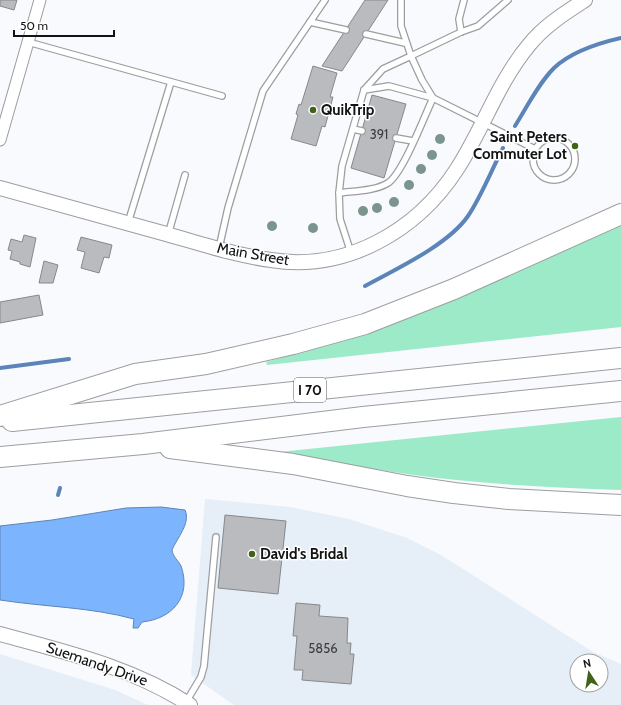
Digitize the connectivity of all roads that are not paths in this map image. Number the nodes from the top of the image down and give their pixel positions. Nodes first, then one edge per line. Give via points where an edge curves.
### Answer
1 (40, 0) edge
2 (325, 0) edge
3 (401, 0) edge
4 (464, 0) edge
5 (508, 0) edge
6 (585, 0) edge
7 (310, 22) junction
8 (346, 30) dead end
9 (461, 32) junction
10 (366, 34) dead end
11 (28, 42) junction
12 (405, 43) junction
13 (411, 56) junction
14 (171, 82) junction
15 (364, 90) junction
16 (222, 96) dead end
17 (433, 98) junction
18 (482, 122) junction
19 (353, 129) junction
20 (362, 131) dead end
21 (396, 138) dead end
22 (0, 140) edge
23 (413, 141) junction
24 (535, 149) junction
25 (185, 175) dead end
26 (0, 189) edge
27 (339, 193) junction
28 (621, 214) edge
29 (128, 223) junction
30 (168, 235) junction
31 (219, 249) junction
32 (351, 253) junction
33 (621, 358) edge
34 (621, 391) edge
35 (0, 416) edge
36 (0, 423) edge
37 (142, 444) junction
38 (0, 456) edge
39 (621, 505) edge
40 (216, 537) dead end
41 (0, 634) edge
42 (188, 704) edge

1 - 11 street
2 - 7 lane
3 - 12 lane via 401,26
4 - 9 lane via 459,19
5 - 9 lane via 478,26
6 - 18 street, Main Street via 554,21 530,44 510,71
7 - 8 lane
7 - 31 lane via 263,91 228,208
9 - 13 lane
10 - 12 lane
11 - 14 lane
11 - 22 street
12 - 13 lane
13 - 15 lane via 383,69
13 - 17 lane
14 - 16 lane
14 - 29 lane
15 - 17 lane via 388,86
15 - 19 lane
17 - 18 lane
17 - 23 lane
18 - 24 lane
18 - 32 street, Main Street via 447,183 421,213 388,236
19 - 20 lane
19 - 27 lane via 342,166
21 - 23 lane
23 - 27 lane via 404,162 388,182 368,189
24 - 24 lane via 532,159 535,169 542,177 551,181 562,180 576,165 576,154 571,145 563,139 547,139
25 - 30 lane
26 - 29 street, Main Street
27 - 32 lane via 340,219
28 - 35 highway via 454,289 365,324 206,364 135,374
29 - 30 street, Main Street
30 - 31 street, Main Street
31 - 32 street, Main Street via 272,261 291,262 329,259
33 - 36 highway, I 70
34 - 37 highway, I 70 via 363,417
37 - 38 highway, I 70
37 - 39 highway via 287,463 454,493 509,499
40 - 42 lane via 204,666
41 - 42 street, Suemandy Drive via 125,671 165,689

